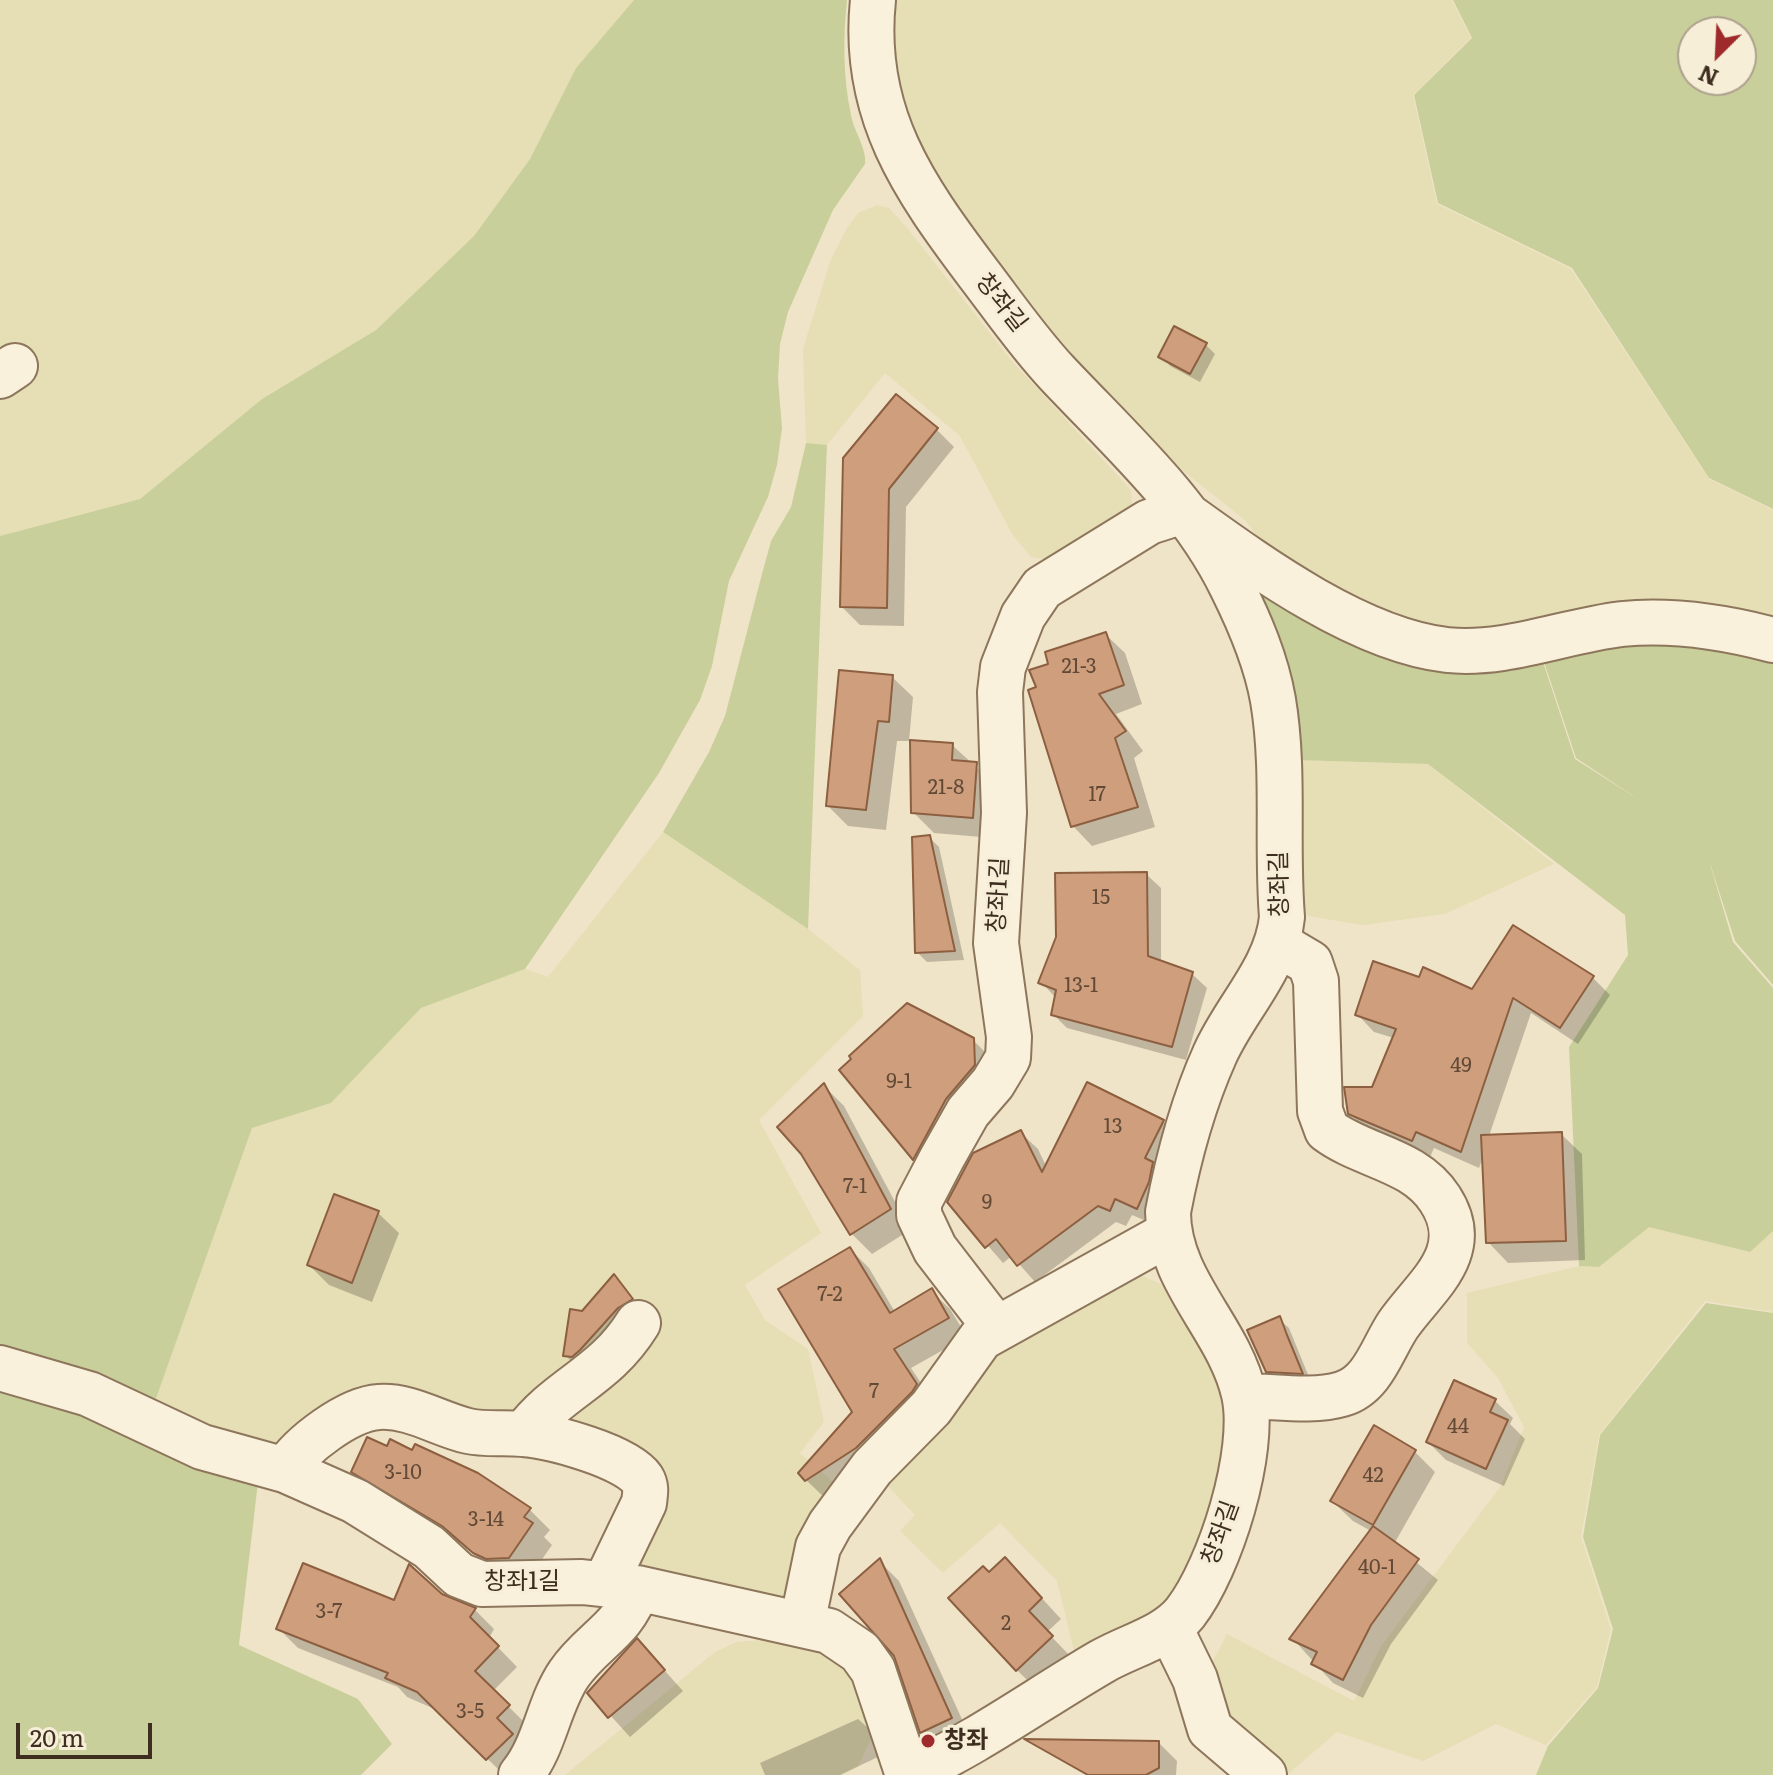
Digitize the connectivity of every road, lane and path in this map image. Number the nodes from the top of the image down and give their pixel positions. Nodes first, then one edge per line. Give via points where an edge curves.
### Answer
1 (873, 0) edge
2 (1188, 516) junction
3 (1773, 640) edge
4 (1278, 944) junction
5 (1168, 1234) junction
6 (638, 1323) dead end
7 (995, 1327) junction
8 (0, 1368) edge
9 (1245, 1396) junction
10 (524, 1434) junction
11 (285, 1470) junction
12 (621, 1586) junction
13 (802, 1624) junction
14 (1170, 1628) junction
15 (521, 1775) edge
16 (907, 1775) edge
17 (1264, 1775) edge

1 - 2 street, 창좌길 via 878,90 887,128 923,198 1053,369
2 - 3 street via 1335,610 1408,642 1483,650 1620,624 1670,622
2 - 4 street, 창좌길 via 1231,583 1264,663 1273,700 1282,917
2 - 7 street, 창좌1길 via 1174,514 1149,522 1042,588 1023,616 1003,667 1004,813 996,943 1008,1058 968,1112 919,1202 919,1215 935,1249
4 - 5 street, 창좌길 via 1202,1086 1173,1186
4 - 9 street via 1310,963 1316,981 1320,1111 1327,1130 1430,1185 1442,1201 1451,1236 1447,1257 1428,1292 1399,1323 1355,1388 1317,1397
5 - 7 street
5 - 9 street, 창좌길 via 1181,1272 1231,1355
6 - 10 street via 610,1362 548,1405
7 - 13 street via 968,1352 931,1408 872,1468 830,1525 814,1559
8 - 11 street, 창좌1길 via 89,1394 181,1438
9 - 14 street, 창좌길 via 1246,1440 1231,1509 1197,1593
10 - 11 street via 466,1431 381,1406 356,1414 305,1444
10 - 12 street via 584,1447 641,1478 644,1503
11 - 12 street, 창좌1길 via 355,1501 429,1547 468,1581
12 - 13 street, 창좌1길
12 - 15 street via 624,1619 567,1676
13 - 16 street, 창좌1길 via 829,1631 860,1652 873,1670
14 - 16 street, 창좌길 via 1101,1663 955,1753
14 - 17 street via 1195,1679 1210,1729

